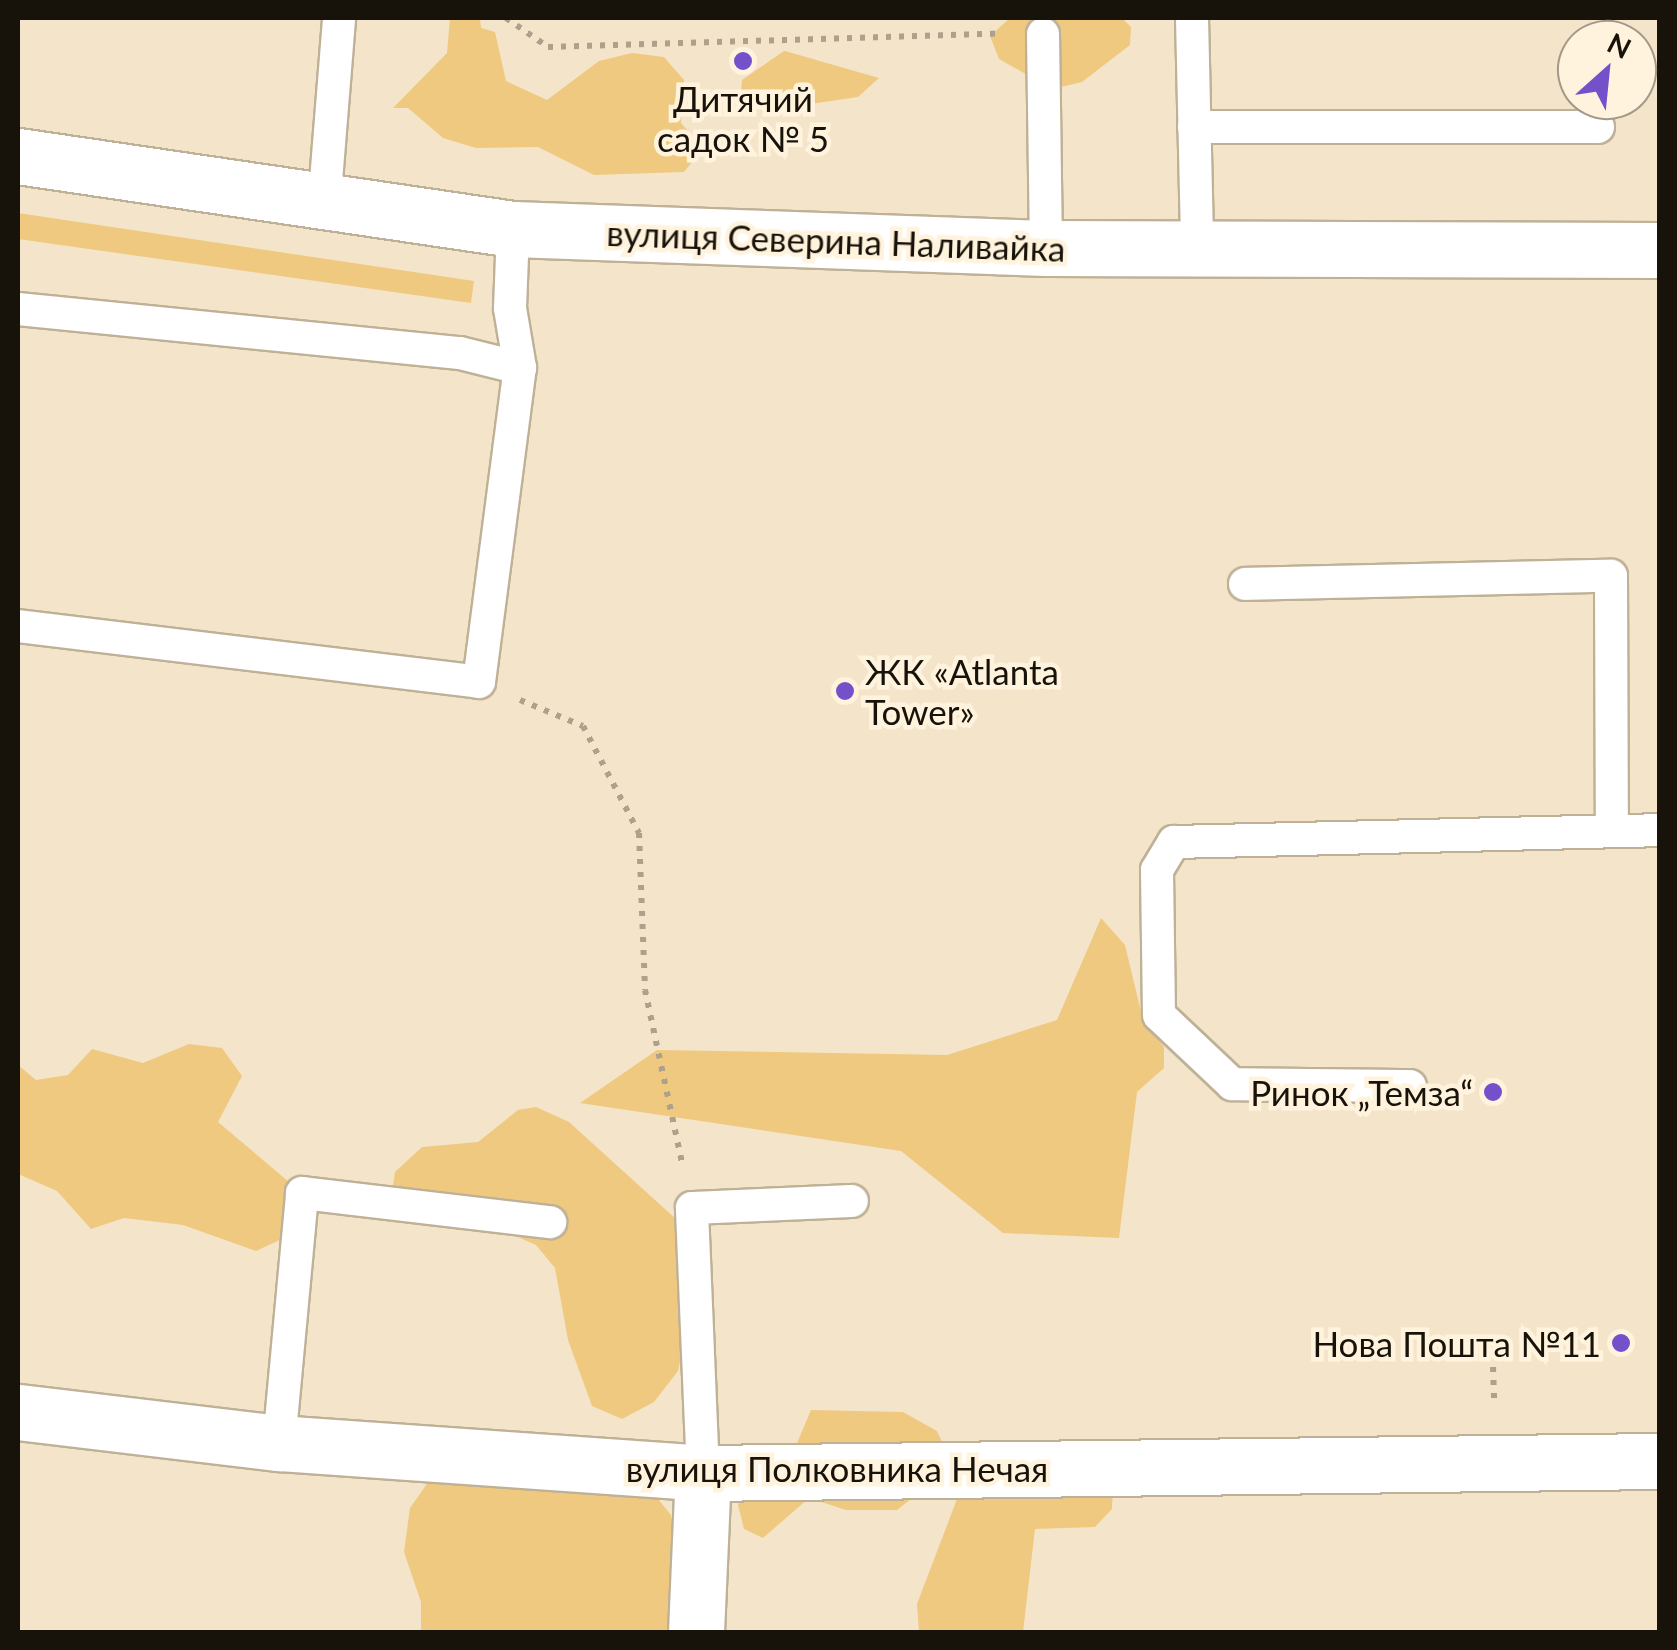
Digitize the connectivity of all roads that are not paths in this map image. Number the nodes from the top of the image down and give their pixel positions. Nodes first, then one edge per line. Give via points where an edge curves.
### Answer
1 (340, 18) edge
2 (1192, 18) edge
3 (1043, 34) road end
4 (1194, 127) junction
5 (1598, 127) dead end
6 (18, 156) edge
7 (324, 206) junction
8 (512, 229) junction
9 (1197, 246) junction
10 (1046, 248) junction
11 (1660, 250) edge
12 (18, 309) edge
13 (520, 368) junction
14 (1245, 584) dead end
15 (18, 626) edge
16 (1660, 830) edge
17 (1612, 831) junction
18 (1410, 1086) dead end
19 (852, 1201) dead end
20 (550, 1222) dead end
21 (18, 1412) edge
22 (279, 1443) junction
23 (1660, 1461) edge
24 (703, 1473) junction
25 (696, 1632) edge

1 - 7 lane
2 - 4 lane
3 - 10 lane
4 - 5 lane
4 - 9 lane
6 - 7 street, вулиця Северина Наливайка
7 - 8 street, вулиця Северина Наливайка
8 - 10 street, вулиця Северина Наливайка
8 - 13 lane via 510,308
9 - 10 street, вулиця Северина Наливайка
9 - 11 street, вулиця Северина Наливайка
12 - 13 lane via 460,353
13 - 15 lane via 479,682
14 - 17 lane via 1611,576
16 - 17 lane
17 - 18 lane via 1174,842 1157,870 1160,1015 1232,1084
19 - 24 lane via 692,1208
20 - 22 lane via 302,1193
21 - 22 street, вулиця Полковника Нечая
22 - 24 street, вулиця Полковника Нечая
23 - 24 street, вулиця Полковника Нечая
24 - 25 street

